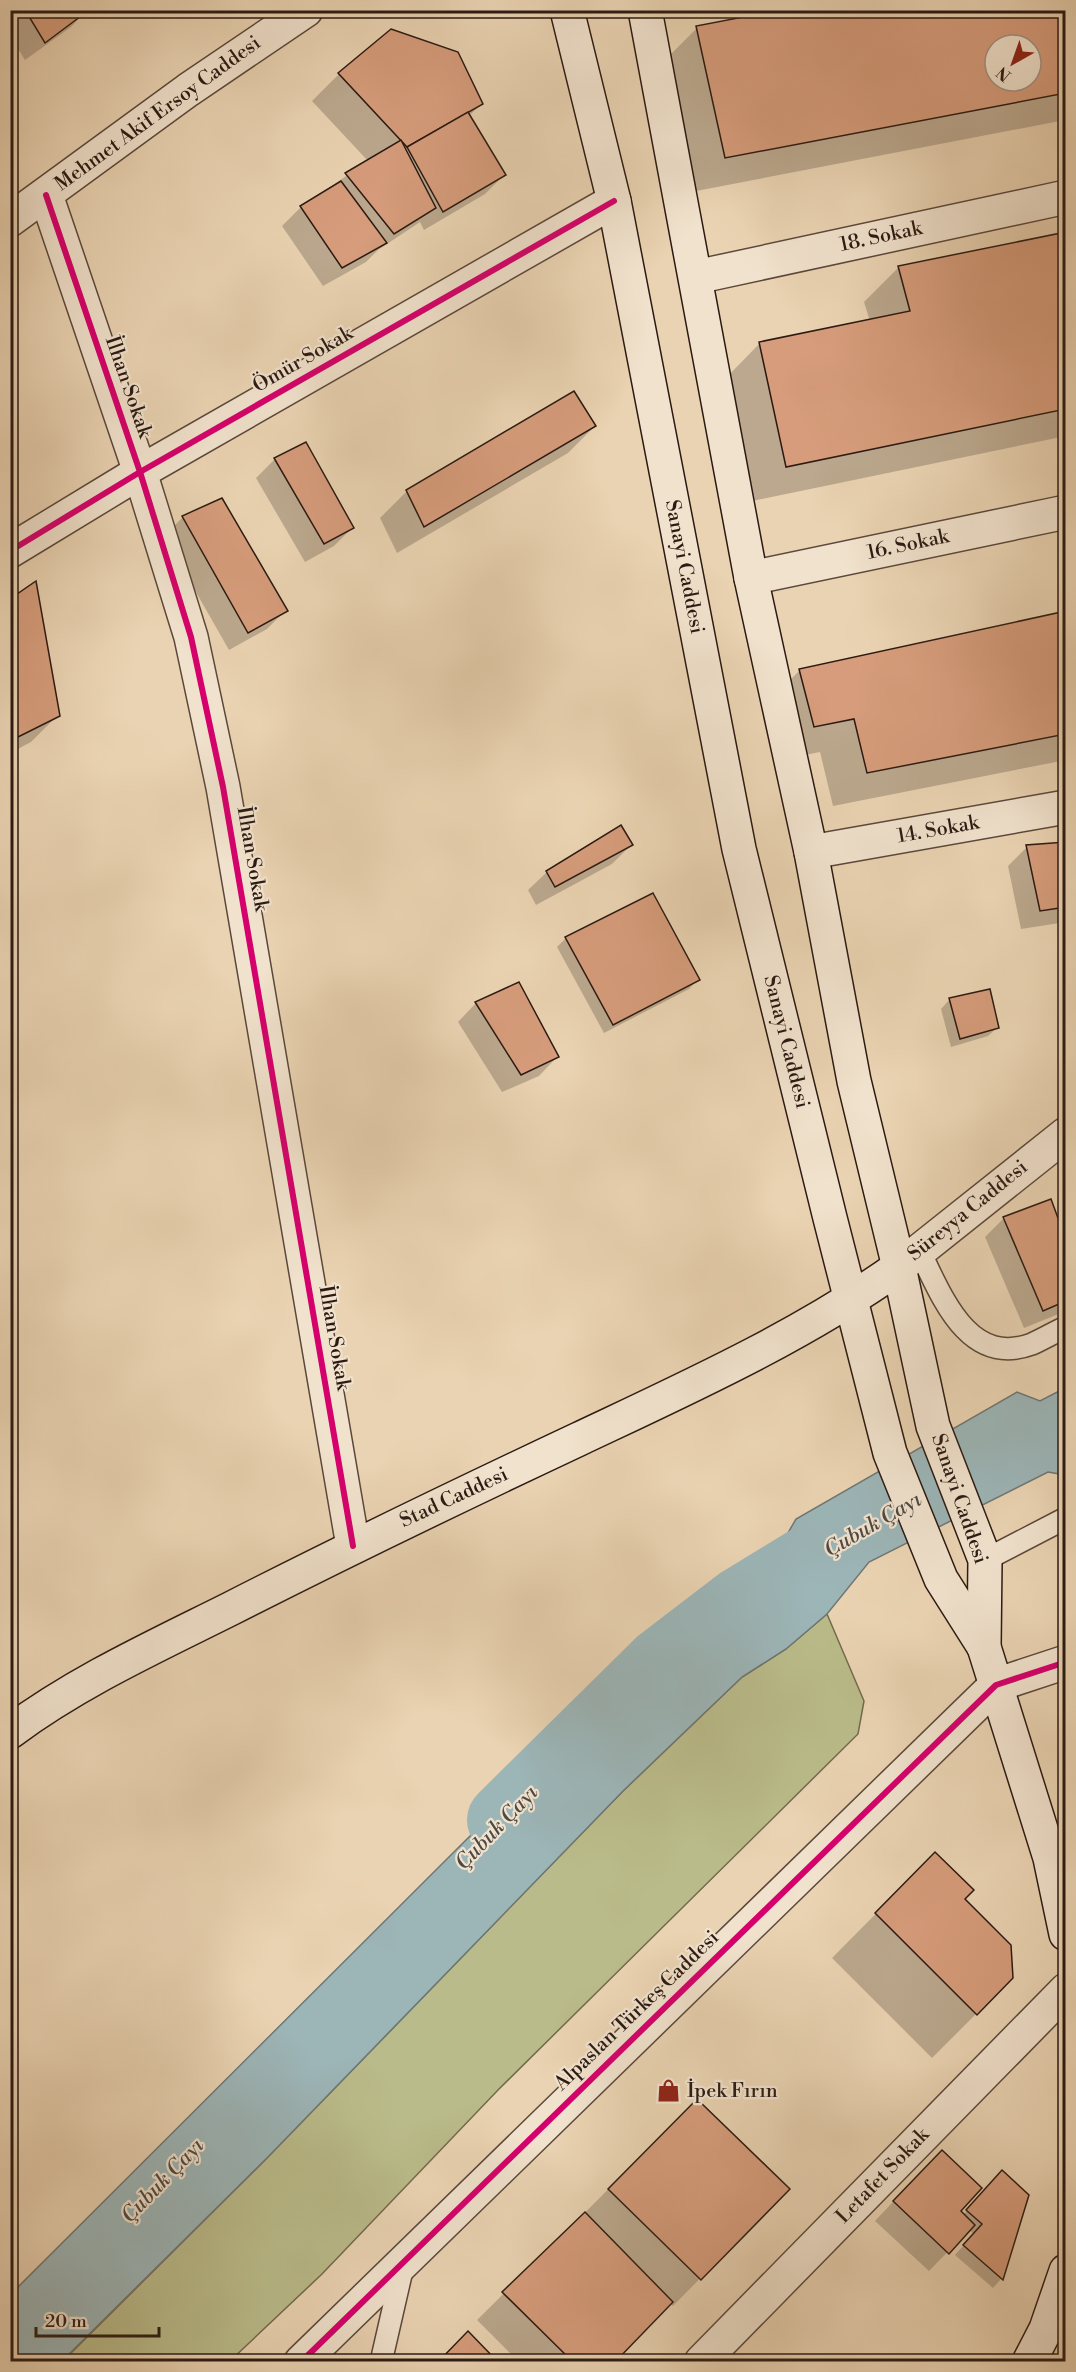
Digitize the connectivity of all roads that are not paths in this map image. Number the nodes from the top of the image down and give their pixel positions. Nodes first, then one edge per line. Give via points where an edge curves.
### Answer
1 (306, 10) edge
2 (567, 10) edge
3 (645, 10) edge
4 (46, 195) junction
5 (1065, 197) edge
6 (614, 201) junction
7 (10, 220) edge
8 (696, 276) junction
9 (140, 472) junction
10 (1065, 512) edge
11 (10, 551) edge
12 (751, 578) junction
13 (1065, 807) edge
14 (811, 852) junction
15 (1065, 1134) edge
16 (909, 1259) junction
17 (852, 1300) junction
18 (1065, 1327) edge
19 (1065, 1518) edge
20 (352, 1546) junction
21 (985, 1560) junction
22 (984, 1647) junction
23 (1065, 1662) edge
24 (996, 1685) junction
25 (10, 1732) edge
26 (1065, 1934) edge
27 (1065, 1990) edge
28 (404, 2261) junction
29 (1065, 2271) edge
30 (301, 2361) edge
31 (381, 2361) edge
32 (701, 2361) edge
33 (1029, 2361) edge

1 - 4 street, Mehmet Akif Ersoy Caddesi
2 - 6 street, Sanayi Caddesi
3 - 8 street, Sanayi Caddesi
4 - 7 street, Mehmet Akif Ersoy Caddesi
4 - 9 street, İlhan Sokak
5 - 8 street, 18. Sokak
6 - 9 street, Ömür Sokak
6 - 17 street, Sanayi Caddesi via 739,849
8 - 12 street, Sanayi Caddesi
9 - 11 street, Ömür Sokak
9 - 20 street, İlhan Sokak via 191,636 223,786
10 - 12 street, 16. Sokak
12 - 14 street, Sanayi Caddesi
13 - 14 street, 14. Sokak
14 - 16 street, Sanayi Caddesi via 854,1081
15 - 16 street, Süreyya Caddesi
16 - 17 street, Stad Caddesi
16 - 18 lane via 954,1320 980,1341 997,1346 1023,1346
16 - 21 street, Sanayi Caddesi via 933,1426
17 - 20 street, Stad Caddesi via 712,1376
17 - 22 street, Sanayi Caddesi via 890,1452 942,1579
19 - 21 lane
20 - 25 street, Stad Caddesi via 100,1675
21 - 22 street, Sanayi Caddesi
22 - 24 street
23 - 24 street
24 - 26 street via 1050,1858
24 - 28 street, Alpaslan Türkeş Caddesi
27 - 32 street, Letafet Sokak
28 - 30 street, Alpaslan Türkeş Caddesi
28 - 31 lane
29 - 33 street via 1046,2329

